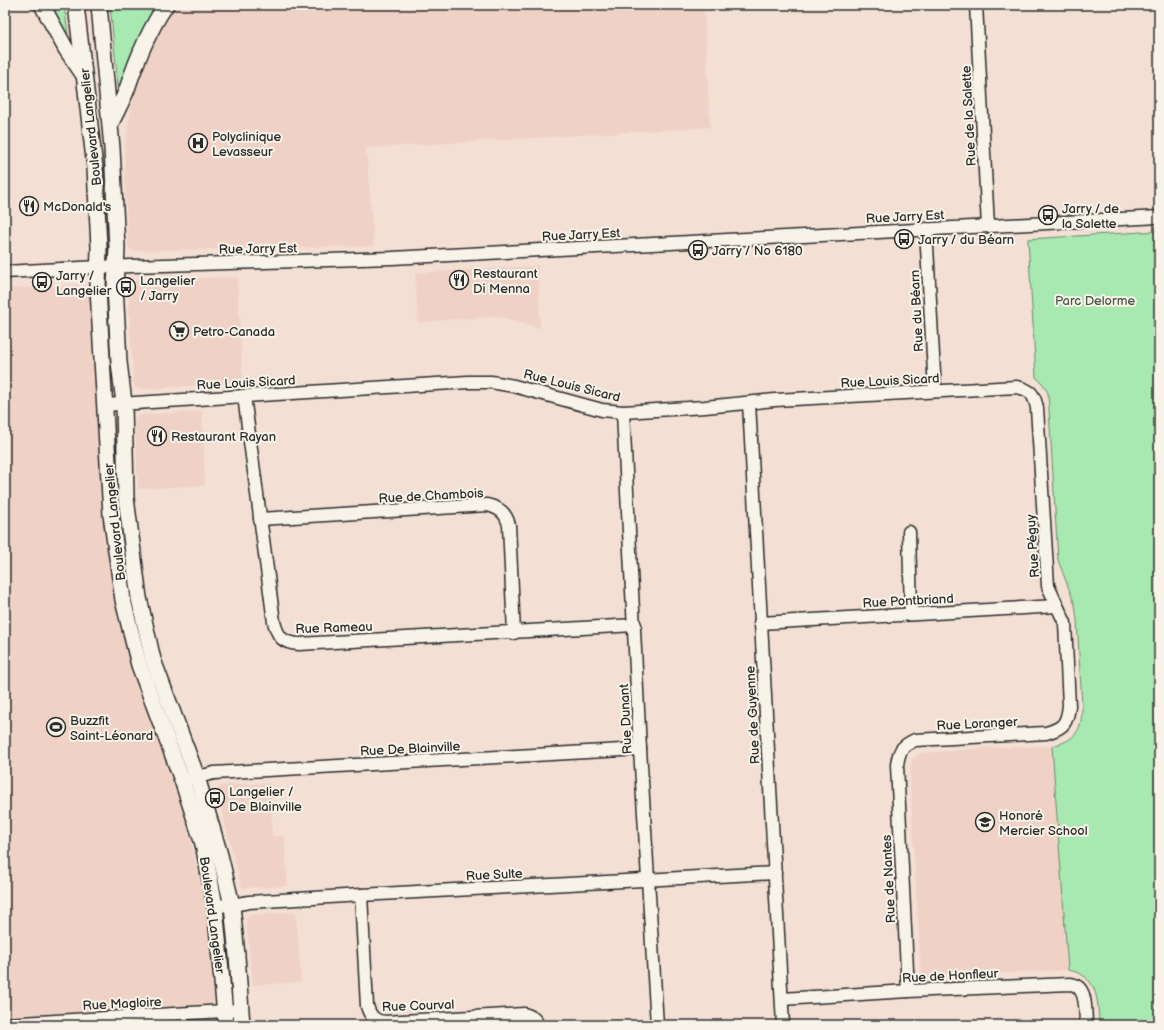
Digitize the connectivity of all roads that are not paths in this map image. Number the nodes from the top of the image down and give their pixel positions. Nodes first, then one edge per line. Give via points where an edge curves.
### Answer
1 (42, 5) edge
2 (76, 5) edge
3 (99, 5) edge
4 (166, 5) edge
5 (976, 5) edge
6 (84, 74) junction
7 (110, 122) junction
8 (1159, 217) edge
9 (988, 226) junction
10 (926, 229) junction
11 (117, 266) junction
12 (100, 267) junction
13 (5, 272) edge
14 (935, 391) junction
15 (1032, 393) joint
16 (244, 396) junction
17 (124, 403) junction
18 (749, 403) junction
19 (104, 405) junction
20 (623, 412) junction
21 (260, 519) junction
22 (909, 532) dead end
23 (1057, 606) junction
24 (911, 614) junction
25 (760, 622) junction
26 (634, 625) junction
27 (514, 633) junction
28 (1068, 719) joint
29 (640, 749) junction
30 (897, 764) joint
31 (190, 778) junction
32 (775, 874) junction
33 (649, 880) junction
34 (361, 895) junction
35 (232, 905) junction
36 (215, 906) junction
37 (908, 991) junction
38 (782, 999) junction
39 (241, 1010) junction
40 (226, 1018) edge
41 (5, 1024) edge
42 (242, 1025) edge
43 (538, 1025) edge
44 (657, 1025) edge
45 (783, 1025) edge
46 (1086, 1025) edge

1 - 6 main road via 66,49
2 - 6 main road, Boulevard Langelier
3 - 7 main road, Boulevard Langelier
4 - 7 main road via 146,38 126,90
5 - 9 street, Rue de la Salette
6 - 12 main road, Boulevard Langelier via 95,168
7 - 11 main road, Boulevard Langelier
8 - 9 street, Rue Jarry Est
9 - 10 street, Rue Jarry Est
10 - 11 street, Rue Jarry Est via 392,258
10 - 14 street, Rue du Béarn
11 - 12 street, Rue Jarry Est
11 - 17 main road, Boulevard Langelier via 115,287 118,355
12 - 13 street, Rue Jarry Est
12 - 19 main road, Boulevard Langelier via 98,289
14 - 15 street, Rue Louis Sicard via 1017,387
14 - 18 street, Rue Louis Sicard
15 - 23 street, Rue Péguy via 1037,408 1048,586
16 - 17 street, Rue Louis Sicard
16 - 20 street, Rue Louis Sicard via 492,382 602,410
16 - 21 street, Rue Rameau
17 - 19 street, Rue Louis Sicard
17 - 31 main road, Boulevard Langelier via 126,498 139,598 153,660
18 - 20 street, Rue Louis Sicard
18 - 25 street, Rue de Guyenne
19 - 31 main road, Boulevard Langelier via 111,514 123,600 139,665
20 - 26 street, Rue Dunant
21 - 27 street, Rue Rameau via 274,622 282,639 290,643
21 - 27 street, Rue de Chambois via 487,505 495,507 502,511 509,525
22 - 24 street
23 - 24 street, Rue Pontbriand
23 - 28 street, Rue Péguy via 1064,622
24 - 25 street, Rue Pontbriand
25 - 32 street, Rue de Guyenne
26 - 27 street, Rue Rameau
26 - 29 street, Rue Dunant
28 - 30 street, Rue Loranger via 1063,726 1046,733 915,740 905,744 899,753
29 - 31 street, Rue De Blainville via 222,772
29 - 33 street, Rue Dunant
30 - 37 street, Rue de Nantes
31 - 35 main road, Boulevard Langelier via 220,855
31 - 36 main road, Boulevard Langelier
32 - 33 street, Rue Sulte
32 - 38 street, Rue de Guyenne
33 - 34 street, Rue Sulte
33 - 44 street, Rue Dunant
34 - 35 street, Rue Sulte
34 - 43 street, Rue Courval via 367,1006 369,1014 374,1019 385,1022 524,1014 531,1016
35 - 36 street, Rue Sulte
35 - 39 main road, Boulevard Langelier
36 - 40 main road, Boulevard Langelier
37 - 38 street, Rue de Honfleur
37 - 46 street, Rue de Honfleur via 1074,984 1080,989 1084,999
38 - 45 street, Rue de Guyenne
39 - 40 street, Rue Magloire
39 - 42 main road, Boulevard Langelier
40 - 41 street, Rue Magloire

